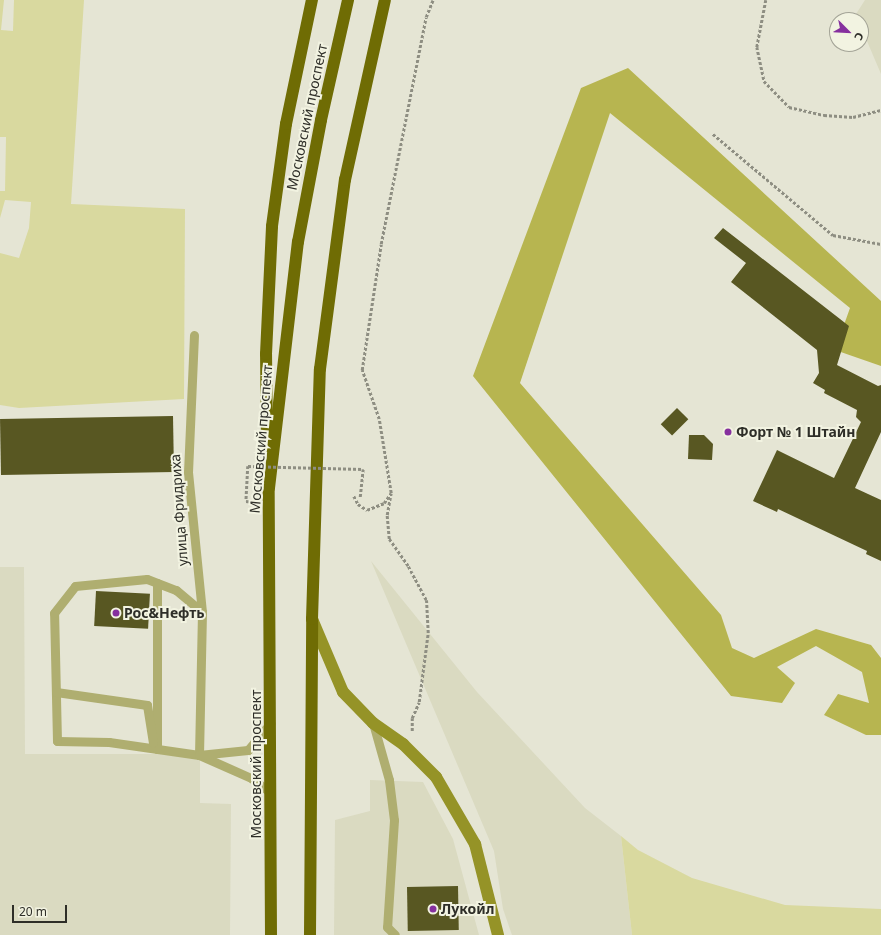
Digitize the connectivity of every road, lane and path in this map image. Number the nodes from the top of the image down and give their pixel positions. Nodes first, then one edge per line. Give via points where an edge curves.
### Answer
1 (304, 0) edge
2 (312, 0) edge
3 (348, 0) edge
4 (385, 0) edge
5 (390, 0) edge
6 (433, 0) edge
7 (766, 0) edge
8 (373, 44) junction
9 (299, 58) junction
10 (881, 110) edge
11 (713, 134) dead end
12 (881, 244) edge
13 (194, 335) dead end
14 (269, 488) junction
15 (391, 493) junction
16 (354, 496) dead end
17 (360, 497) dead end
18 (246, 502) dead end
19 (157, 583) junction
20 (202, 612) junction
21 (312, 620) junction
22 (56, 692) junction
23 (271, 723) junction
24 (373, 723) junction
25 (412, 735) dead end
26 (156, 749) junction
27 (199, 756) junction
28 (271, 793) junction
29 (271, 935) edge
30 (310, 935) edge
31 (395, 935) edge
32 (498, 935) edge

1 - 9 highway
2 - 9 highway
3 - 14 highway, Московский проспект via 321,120 298,242
4 - 8 highway
5 - 8 highway
6 - 15 path via 426,17 381,244 362,370 379,418
7 - 10 path via 757,47 764,81 789,107 824,115 853,117
8 - 21 highway via 345,180 320,369
9 - 14 highway via 286,124 272,226 266,374
11 - 12 path via 833,235
13 - 20 lane, улица Фридриха via 188,472
14 - 23 highway, Московский проспект
15 - 16 path via 384,503 367,510 358,504
15 - 25 path via 388,515 389,539 408,566 426,600 428,633 419,702 412,718
17 - 18 path, bridge via 363,469 248,466
19 - 20 lane via 176,590
19 - 22 lane via 147,579 75,586 54,613
19 - 26 lane
20 - 27 lane, улица Фридриха
21 - 24 main road via 343,692
21 - 30 highway
22 - 26 lane via 147,706
22 - 26 lane via 57,741 109,742
23 - 27 lane via 248,750
23 - 28 highway, Московский проспект
24 - 31 lane via 389,780 394,820 388,927
24 - 32 main road via 403,744 436,777 475,844
26 - 27 lane
27 - 28 lane via 251,778
28 - 29 highway, Московский проспект

